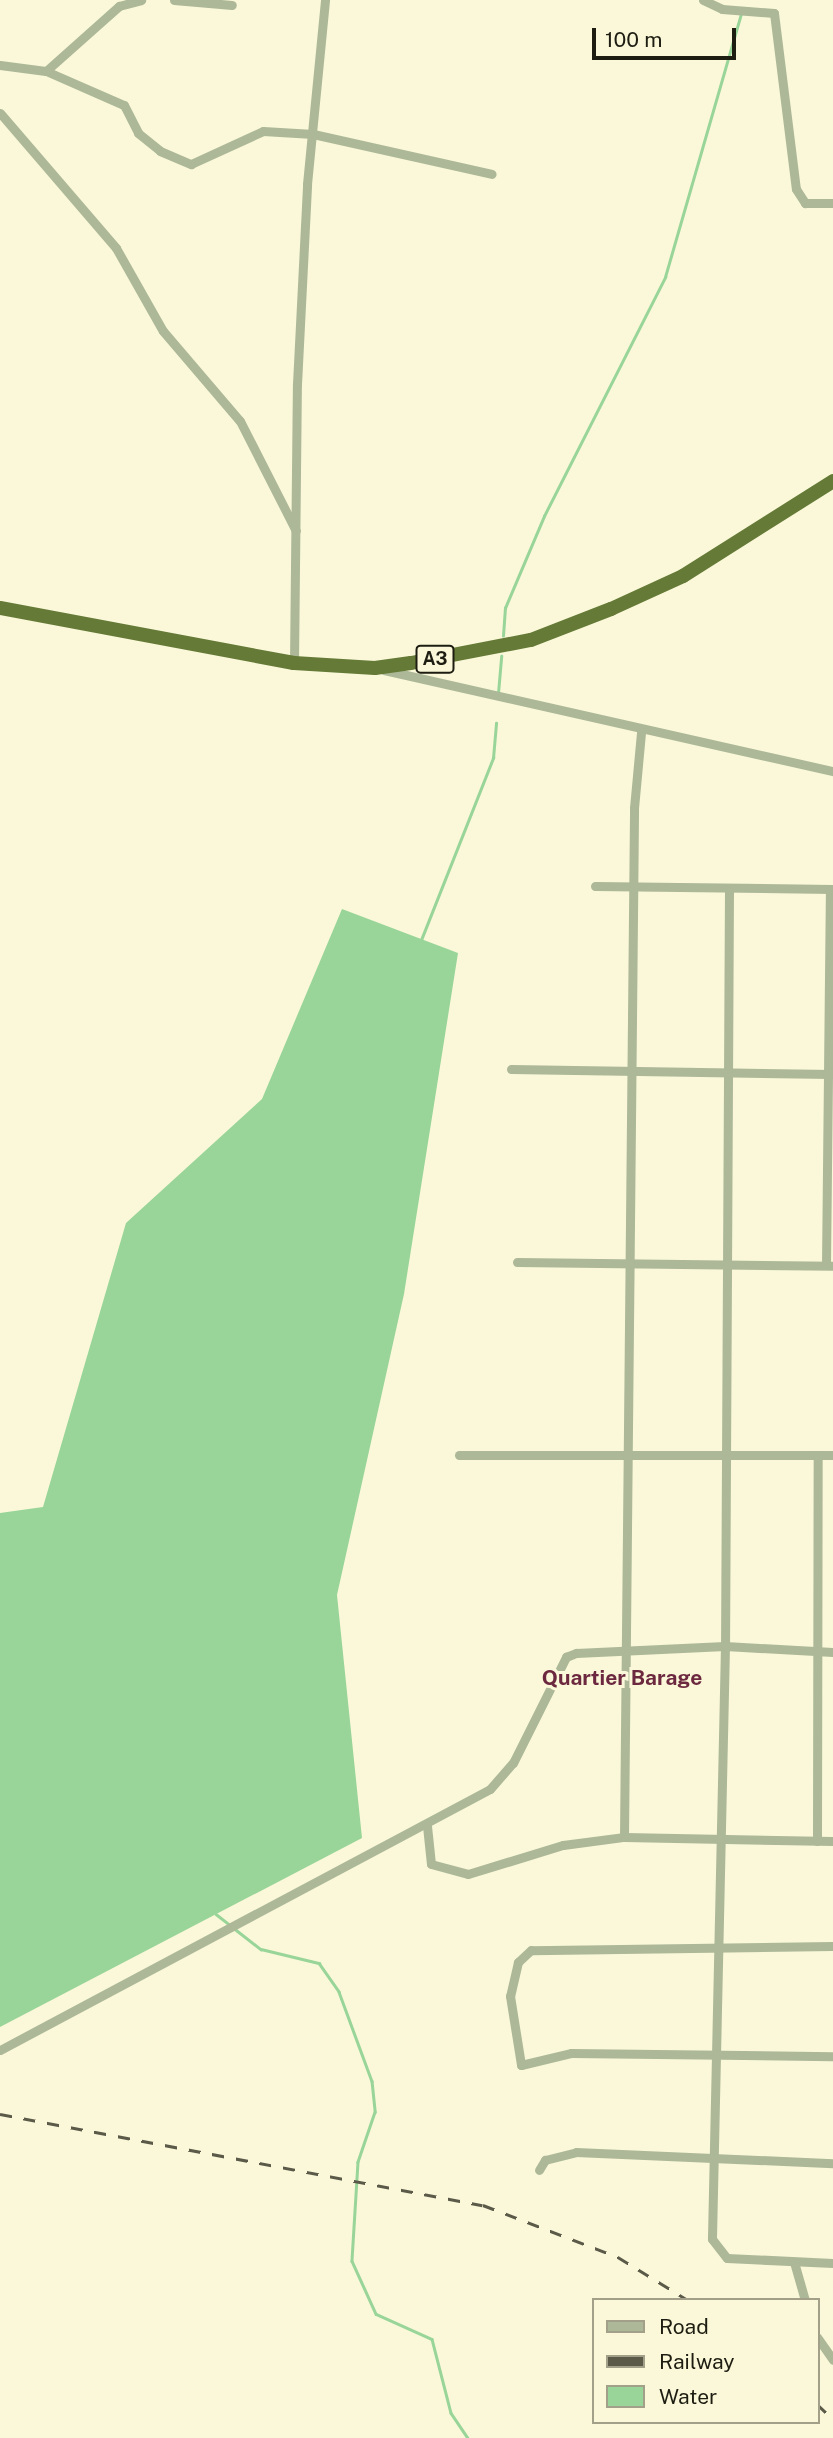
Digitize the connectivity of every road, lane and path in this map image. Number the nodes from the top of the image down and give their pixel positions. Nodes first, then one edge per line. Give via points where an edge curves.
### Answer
1 (141, 0) edge
2 (174, 0) edge
3 (325, 0) edge
4 (703, 0) edge
5 (232, 5) dead end
6 (0, 65) edge
7 (46, 71) junction
8 (0, 113) edge
9 (313, 134) junction
10 (492, 174) dead end
11 (833, 203) edge
12 (833, 481) edge
13 (296, 531) junction
14 (0, 608) edge
15 (294, 663) junction
16 (375, 668) junction
17 (641, 732) junction
18 (833, 771) edge
19 (633, 885) junction
20 (595, 886) dead end
21 (729, 889) junction
22 (831, 889) edge
23 (511, 1069) dead end
24 (636, 1072) junction
25 (727, 1072) junction
26 (830, 1074) edge
27 (517, 1262) dead end
28 (632, 1263) junction
29 (726, 1264) junction
30 (829, 1266) edge
31 (631, 1454) junction
32 (460, 1455) dead end
33 (818, 1455) junction
34 (833, 1455) edge
35 (727, 1457) junction
36 (725, 1646) junction
37 (625, 1647) junction
38 (817, 1652) junction
39 (833, 1652) edge
40 (427, 1826) junction
41 (720, 1836) junction
42 (624, 1837) junction
43 (817, 1841) junction
44 (833, 1841) edge
45 (716, 1946) junction
46 (833, 1946) edge
47 (0, 2050) edge
48 (713, 2056) junction
49 (833, 2056) edge
50 (712, 2160) junction
51 (833, 2163) edge
52 (539, 2170) dead end
53 (794, 2262) junction
54 (833, 2263) edge
55 (804, 2298) edge
56 (819, 2340) edge
57 (833, 2360) edge

1 - 7 street via 120,6
2 - 5 street
3 - 9 street
4 - 11 street via 722,9 774,13 796,189 805,202
6 - 7 street
7 - 9 street via 124,105 138,132 160,151 191,164 263,131
8 - 13 street via 117,248 163,331 240,421
9 - 10 street
9 - 13 street
12 - 16 highway, A3 via 683,576 611,609 531,640
13 - 15 street
14 - 15 highway, A3
15 - 16 highway, A3
16 - 17 street
17 - 18 street
17 - 19 street
19 - 20 street
19 - 21 street
19 - 24 street
21 - 22 street
21 - 25 street
22 - 26 street
23 - 24 street
24 - 25 street
24 - 28 street
25 - 26 street
25 - 29 street
26 - 30 street
27 - 28 street
28 - 29 street
28 - 31 street
29 - 30 street
29 - 35 street
31 - 32 street
31 - 35 street
31 - 37 street
33 - 34 street
33 - 35 street
33 - 38 street
35 - 36 street
36 - 37 street
36 - 38 street
36 - 41 street
37 - 40 street via 566,1657 513,1763 490,1789
37 - 42 street
38 - 39 street
38 - 43 street
40 - 42 street via 431,1864 468,1874 563,1845
40 - 47 street
41 - 42 street
41 - 43 street
41 - 45 street
43 - 44 street
45 - 46 street
45 - 48 street
45 - 48 street via 531,1950 518,1962 510,1996 522,2065 563,2053
48 - 49 street
48 - 50 street
50 - 51 street
50 - 52 street via 576,2152 545,2160
50 - 53 street via 718,2250 727,2258
53 - 54 street
53 - 55 street
56 - 57 street

